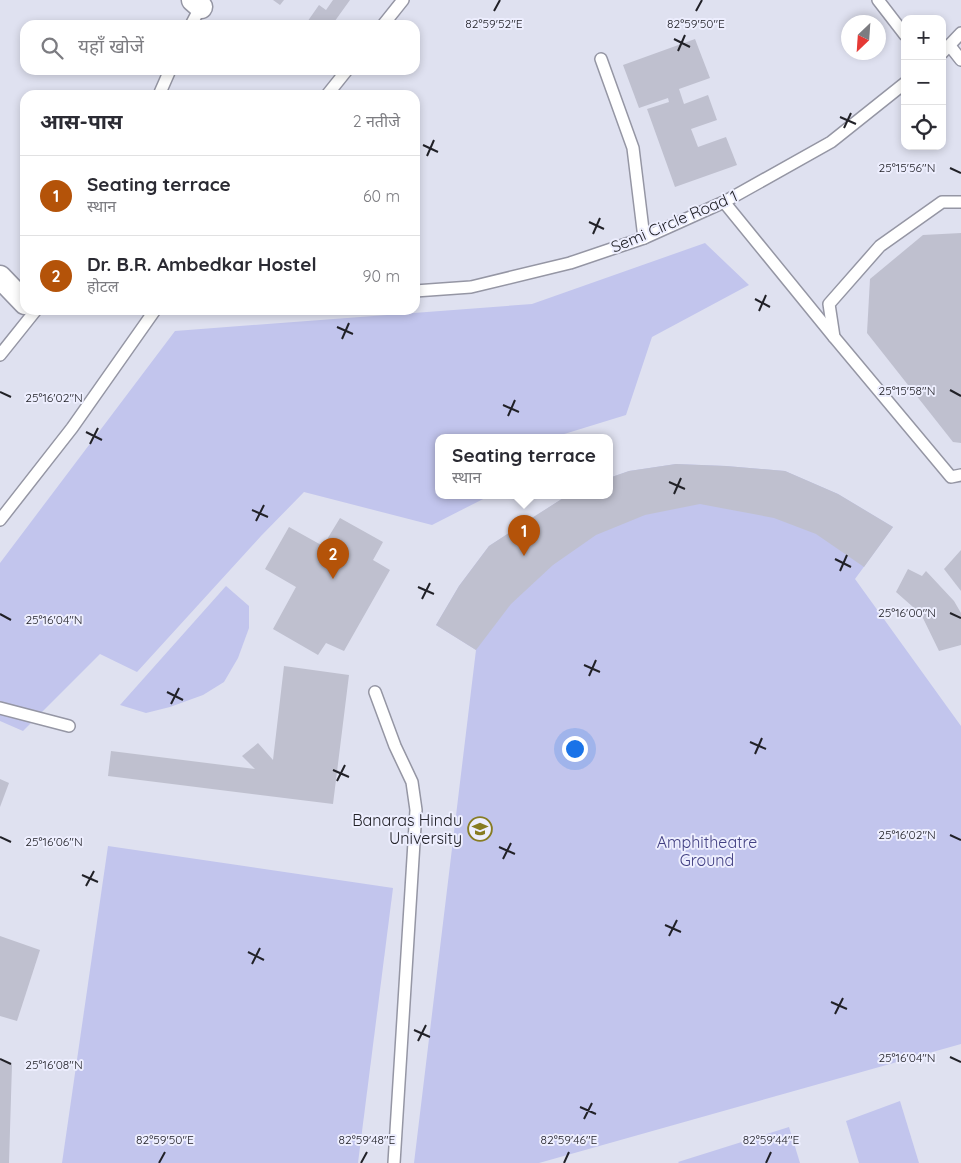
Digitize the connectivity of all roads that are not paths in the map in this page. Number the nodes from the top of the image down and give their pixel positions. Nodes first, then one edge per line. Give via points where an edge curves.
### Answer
1 (404, 0) edge
2 (878, 0) edge
3 (387, 20) edge
4 (901, 30) edge
5 (961, 33) edge
6 (946, 50) edge
7 (601, 59) dead end
8 (961, 60) edge
9 (168, 75) edge
10 (343, 75) edge
11 (901, 86) edge
12 (161, 90) edge
13 (331, 90) edge
14 (724, 202) junction
15 (961, 202) edge
16 (644, 238) junction
17 (0, 277) edge
18 (420, 291) edge
19 (20, 297) edge
20 (28, 315) edge
21 (151, 315) edge
22 (834, 337) junction
23 (0, 355) edge
24 (961, 475) edge
25 (0, 520) edge
26 (375, 692) dead end
27 (0, 708) edge
28 (69, 726) dead end
29 (394, 1163) edge

1 - 3 lane
2 - 4 lane
5 - 6 lane
6 - 8 lane
7 - 16 lane via 633,148
9 - 12 lane
10 - 13 lane
11 - 14 lane, Semi Circle Road 1 via 832,142
14 - 16 lane, Semi Circle Road 1
14 - 22 lane
15 - 22 lane via 942,202 880,246 829,304
16 - 18 lane, Semi Circle Road 1 via 570,263 471,287
17 - 19 street
20 - 23 lane
21 - 25 lane via 72,428
22 - 24 lane via 951,477
26 - 29 lane via 412,782 416,810
27 - 28 lane

